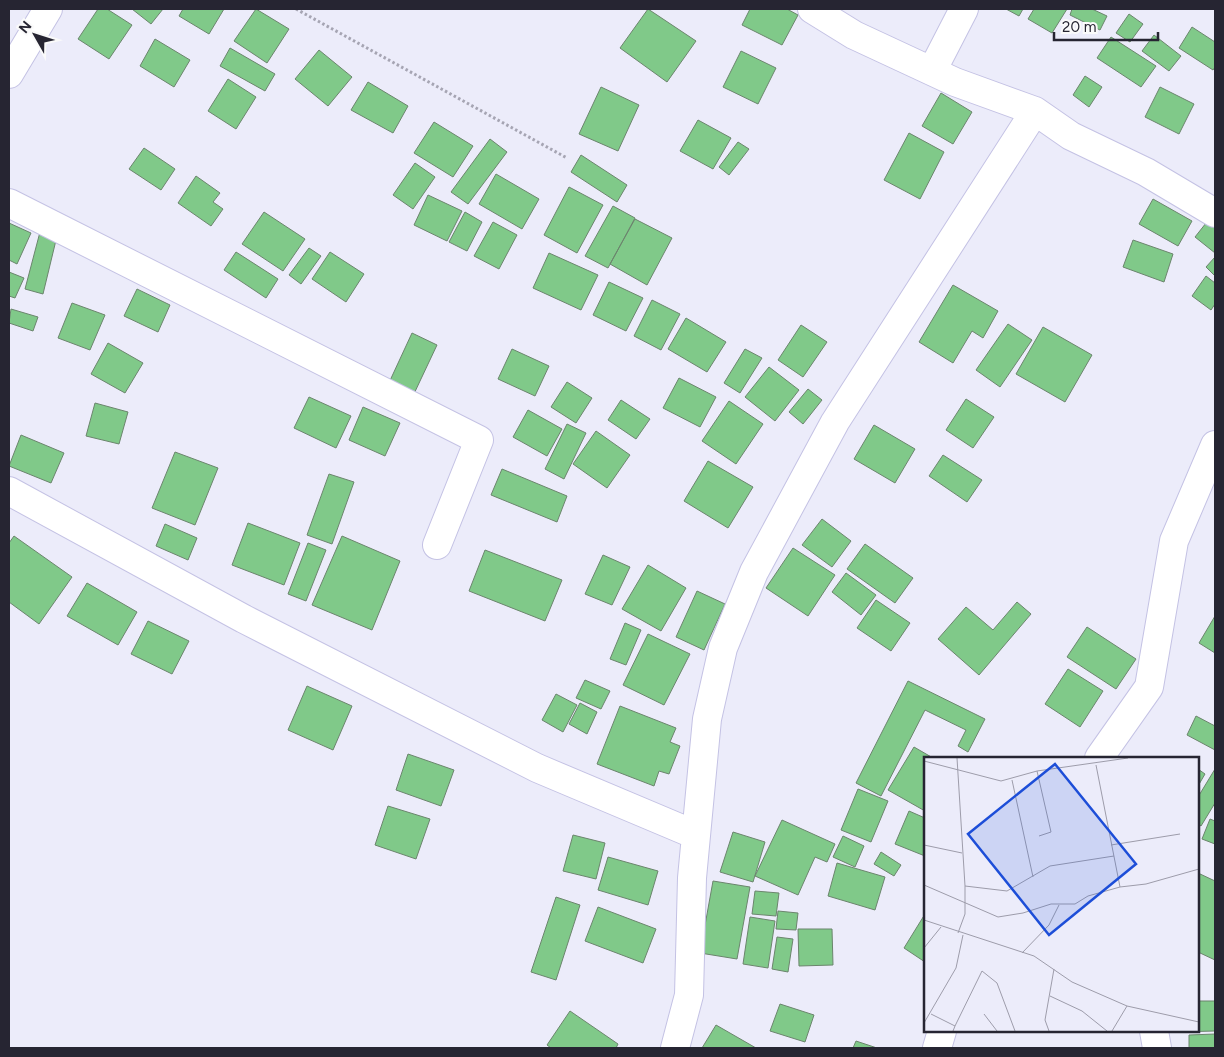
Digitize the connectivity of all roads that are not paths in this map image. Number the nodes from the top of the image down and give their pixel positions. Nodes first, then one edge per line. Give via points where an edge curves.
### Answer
1 (48, 9) edge
2 (812, 9) edge
3 (964, 9) edge
4 (932, 71) junction
5 (9, 74) edge
6 (1035, 111) junction
7 (9, 203) edge
8 (1215, 213) edge
9 (1215, 445) edge
10 (9, 491) edge
11 (437, 545) dead end
12 (1101, 757) edge
13 (696, 835) junction
14 (942, 1032) edge
15 (1154, 1032) edge
16 (675, 1048) edge
17 (937, 1048) edge
18 (1157, 1048) edge

1 - 5 street
2 - 4 street via 854,35
3 - 4 street
4 - 6 street
6 - 8 street via 1071,136 1146,172
6 - 13 street via 835,422 754,572 723,648 707,719
7 - 11 street via 479,440
9 - 12 street via 1174,541 1149,687
10 - 13 street via 244,619 536,768
13 - 16 street via 690,995
14 - 17 street
15 - 18 street

